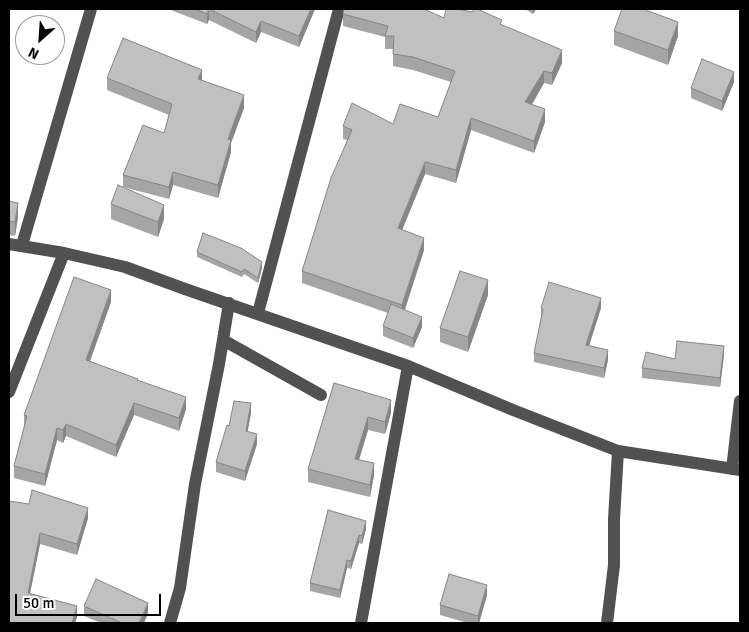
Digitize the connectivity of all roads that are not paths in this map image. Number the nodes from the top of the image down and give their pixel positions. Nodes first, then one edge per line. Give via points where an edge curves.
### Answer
1 (90, 9) edge
2 (339, 9) edge
3 (9, 244) edge
4 (22, 245) junction
5 (64, 253) junction
6 (229, 303) junction
7 (258, 313) junction
8 (223, 340) junction
9 (408, 366) junction
10 (9, 392) edge
11 (321, 395) dead end
12 (740, 402) edge
13 (618, 451) junction
14 (736, 469) edge
15 (170, 623) edge
16 (361, 623) edge
17 (607, 623) edge

1 - 4 street
2 - 7 street
3 - 4 street
4 - 5 street
5 - 6 street via 125,267
5 - 10 street
6 - 7 street
6 - 8 street
7 - 9 street
8 - 11 street
8 - 15 street via 195,484 180,588
9 - 13 street
9 - 16 street
12 - 14 street
13 - 14 street
13 - 17 street via 614,565

